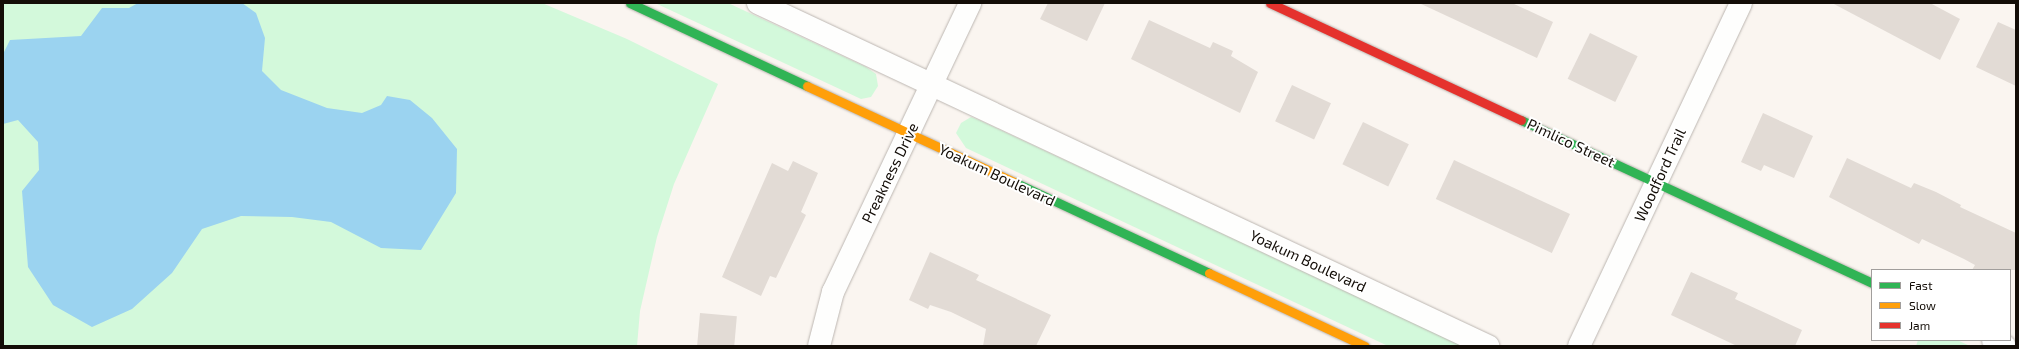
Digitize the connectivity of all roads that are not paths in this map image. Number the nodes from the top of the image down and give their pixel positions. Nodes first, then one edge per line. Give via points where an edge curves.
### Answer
1 (630, 3) edge
2 (758, 3) edge
3 (970, 3) edge
4 (1270, 3) edge
5 (1740, 3) edge
6 (933, 83) junction
7 (909, 134) junction
8 (1657, 183) junction
9 (1871, 284) edge
10 (1995, 341) edge
11 (819, 346) edge
12 (1364, 346) edge
13 (1488, 346) edge
14 (1579, 346) edge
15 (2005, 346) edge

1 - 7 street, Yoakum Boulevard
2 - 6 street, Yoakum Boulevard
3 - 6 street, Preakness Drive
4 - 8 street, Pimlico Street
5 - 8 street, Woodford Trail
6 - 7 street, Preakness Drive
6 - 13 street, Yoakum Boulevard
7 - 11 street, Preakness Drive via 833,292
7 - 12 street, Yoakum Boulevard
8 - 9 street, Pimlico Street
8 - 14 street, Woodford Trail
10 - 15 street

